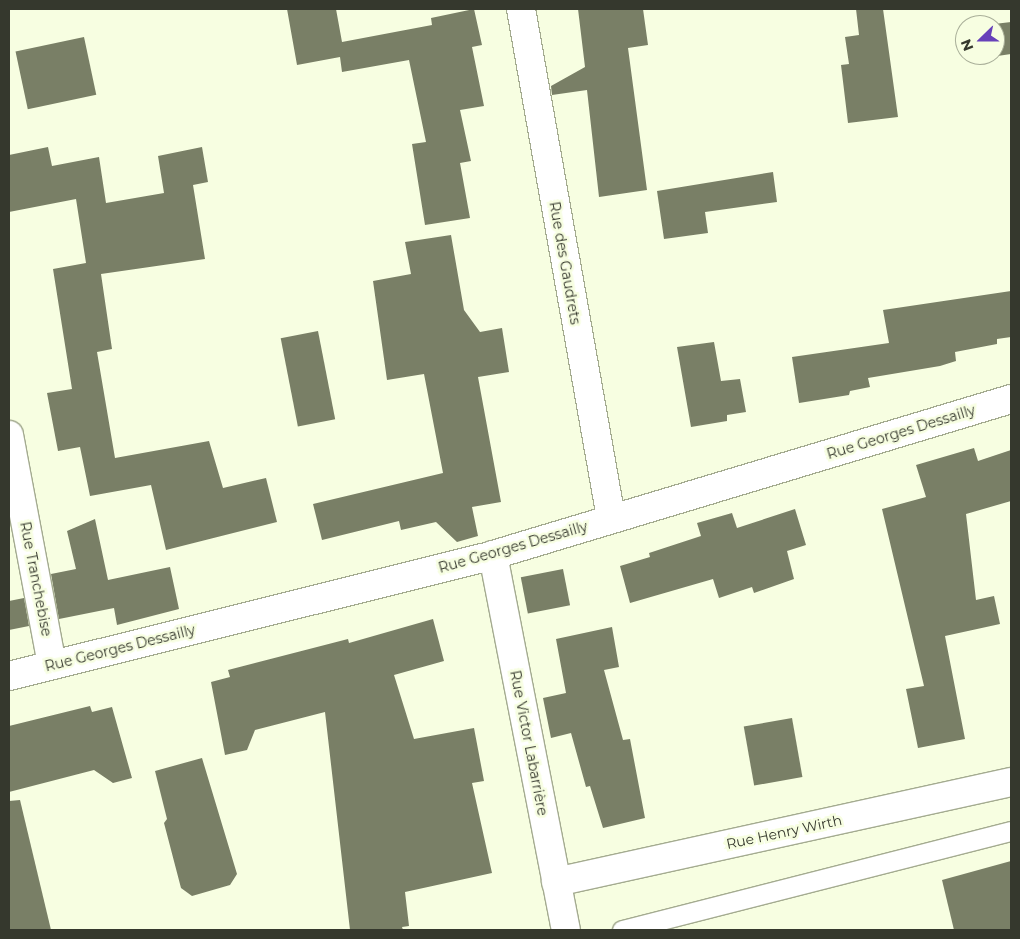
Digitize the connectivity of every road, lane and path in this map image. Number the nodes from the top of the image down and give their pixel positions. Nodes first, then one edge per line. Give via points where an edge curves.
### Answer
1 (520, 9) edge
2 (1011, 399) edge
3 (9, 435) edge
4 (610, 518) junction
5 (493, 555) junction
6 (52, 665) junction
7 (9, 676) edge
8 (1011, 782) edge
9 (1011, 831) edge
10 (556, 882) junction
11 (566, 930) edge
12 (622, 930) edge

1 - 4 street, Rue des Gaudrets
2 - 4 street, Rue Georges Dessailly
3 - 6 street, Rue Tranchebise
4 - 5 street, Rue Georges Dessailly
5 - 6 street, Rue Georges Dessailly
5 - 10 street, Rue Victor Labarrière
6 - 7 street, Rue Georges Dessailly
8 - 10 street, Rue Henry Wirth
9 - 12 lane
10 - 11 street, Rue Victor Labarrière

